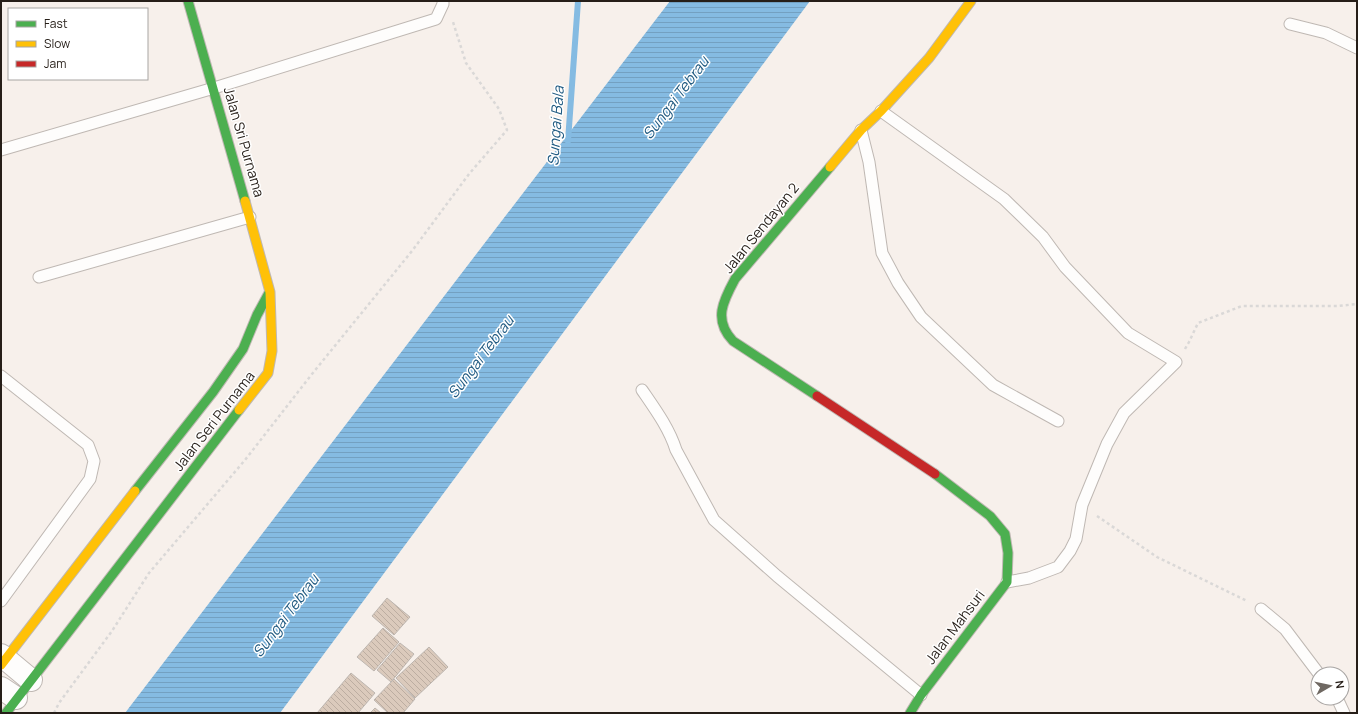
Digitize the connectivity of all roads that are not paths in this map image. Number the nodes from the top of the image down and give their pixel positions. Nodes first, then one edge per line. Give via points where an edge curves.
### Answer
1 (188, 1) edge
2 (972, 1) edge
3 (443, 2) edge
4 (1290, 24) dead end
5 (1357, 48) edge
6 (214, 88) junction
7 (881, 111) junction
8 (861, 130) junction
9 (1, 150) edge
10 (250, 217) junction
11 (39, 277) dead end
12 (270, 292) junction
13 (1, 376) edge
14 (642, 390) dead end
15 (1058, 421) dead end
16 (1007, 582) junction
17 (1, 601) edge
18 (1262, 609) road end
19 (3, 659) edge
20 (1313, 666) edge
21 (31, 680) junction
22 (921, 694) junction
23 (7, 700) edge
24 (910, 713) edge

1 - 6 street, Jalan Sri Purnama
2 - 7 street, Jalan Sendayan 2 via 929,58
3 - 6 lane via 436,19
4 - 5 lane via 1326,33
6 - 9 lane
6 - 10 street, Jalan Sri Purnama
7 - 8 street, Jalan Sendayan 2
7 - 16 lane via 1004,199 1043,237 1065,267 1128,333 1176,362 1124,413 1107,444 1082,505 1076,539 1058,567 1029,578
8 - 15 lane via 869,162 882,253 909,300 921,317 993,385
8 - 16 street, Jalan Sendayan 2 via 735,279 723,308 724,330 733,342 924,466 990,516 1005,534 1008,553
10 - 11 lane
10 - 12 street, Jalan Sri Purnama
12 - 19 street, Jalan Seri Purnama via 243,349 213,392
12 - 21 street, Jalan Seri Purnama via 272,351 268,373
13 - 17 lane via 88,445 94,461 90,479
14 - 22 lane via 672,438 714,520 777,576
16 - 22 street, Jalan Mahsuri
18 - 20 lane via 1285,629
19 - 21 street
21 - 23 street, Jalan Seri Purnama
22 - 24 street, Jalan Mahsuri

